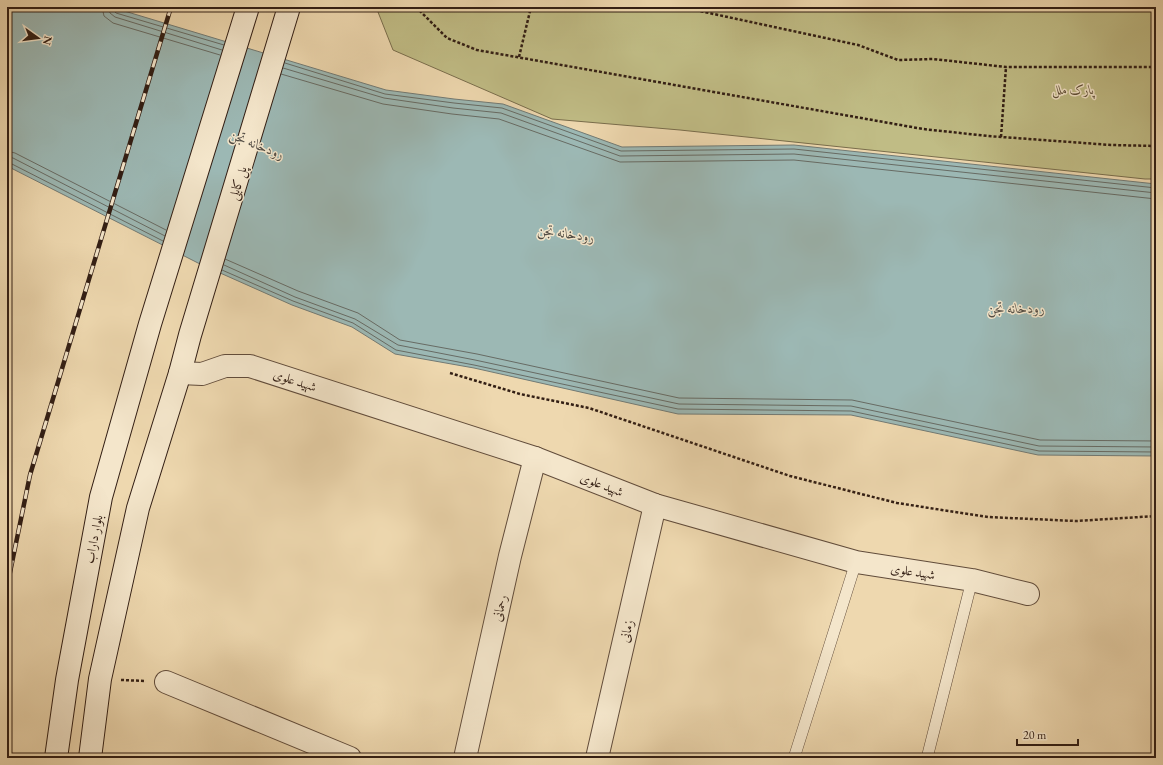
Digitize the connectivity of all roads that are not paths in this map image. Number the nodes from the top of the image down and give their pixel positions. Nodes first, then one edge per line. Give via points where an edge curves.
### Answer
1 (248, 7) edge
2 (289, 7) edge
3 (180, 373) junction
4 (535, 458) junction
5 (655, 505) junction
6 (856, 562) junction
7 (972, 580) junction
8 (1028, 594) dead end
9 (166, 682) road end
10 (56, 758) edge
11 (90, 758) edge
12 (350, 758) edge
13 (465, 758) edge
14 (597, 758) edge
15 (794, 758) edge
16 (927, 758) edge

1 - 10 street, بلوار داراب via 150,324 101,496 67,680
2 - 3 street, پل کابلی
3 - 4 street, شهید علوی via 202,374 226,366 250,366
3 - 11 street via 138,508 100,679
4 - 5 street, شهید علوی
4 - 13 street, رحمانی via 510,556
5 - 6 street, شهید علوی
5 - 14 street, زمانی
6 - 7 street, شهید علوی
6 - 15 lane
7 - 8 street, شهید علوی
7 - 16 lane
9 - 12 street

